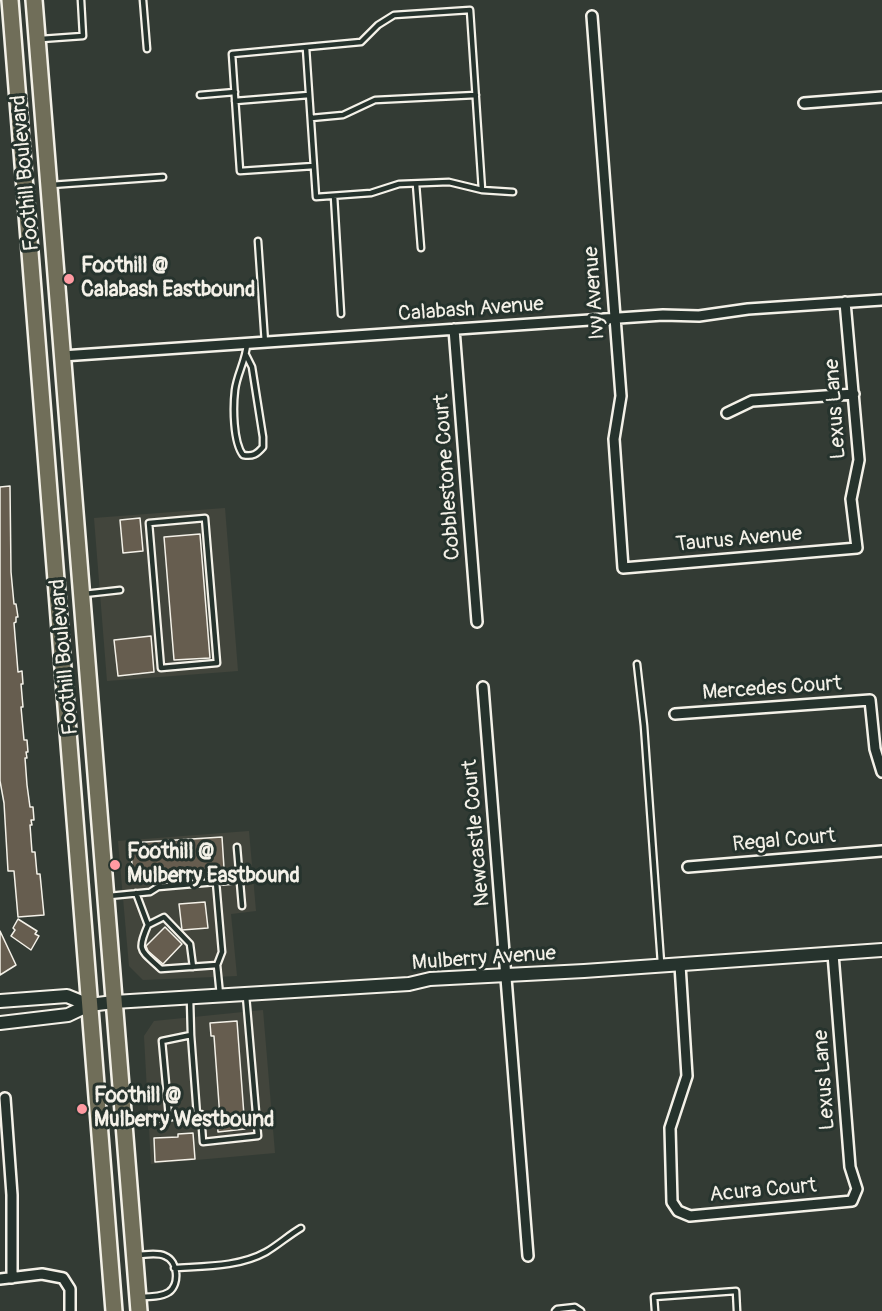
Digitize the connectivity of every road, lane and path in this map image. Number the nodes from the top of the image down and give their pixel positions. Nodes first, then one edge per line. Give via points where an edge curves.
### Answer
1 (10, 0) edge
2 (34, 0) edge
3 (81, 0) edge
4 (143, 0) edge
5 (592, 16) dead end
6 (37, 39) junction
7 (306, 48) junction
8 (147, 49) dead end
9 (235, 92) junction
10 (200, 95) dead end
11 (309, 95) junction
12 (476, 95) junction
13 (882, 97) edge
14 (235, 100) junction
15 (804, 103) dead end
16 (311, 118) junction
17 (314, 166) junction
18 (164, 177) dead end
19 (416, 184) junction
20 (48, 185) junction
21 (482, 190) junction
22 (513, 192) dead end
23 (334, 196) junction
24 (258, 241) dead end
25 (421, 248) dead end
26 (882, 300) edge
27 (845, 302) junction
28 (341, 314) dead end
29 (615, 319) junction
30 (454, 329) junction
31 (265, 343) junction
32 (247, 344) junction
33 (246, 355) junction
34 (62, 356) junction
35 (854, 394) junction
36 (727, 413) dead end
37 (857, 548) joint
38 (623, 568) joint
39 (120, 590) dead end
40 (81, 594) junction
41 (157, 620) joint
42 (477, 622) dead end
43 (637, 664) dead end
44 (483, 687) dead end
45 (675, 714) dead end
46 (882, 772) edge
47 (237, 847) dead end
48 (882, 852) edge
49 (688, 867) dead end
50 (239, 880) junction
51 (216, 882) junction
52 (136, 893) junction
53 (106, 896) junction
54 (242, 906) dead end
55 (148, 925) junction
56 (882, 950) edge
57 (833, 954) junction
58 (217, 964) junction
59 (680, 965) junction
60 (661, 966) junction
61 (193, 967) junction
62 (507, 976) junction
63 (246, 993) junction
64 (220, 995) junction
65 (190, 997) junction
66 (0, 1001) edge
67 (114, 1002) junction
68 (89, 1005) junction
69 (0, 1023) edge
70 (191, 1035) junction
71 (4, 1098) dead end
72 (197, 1114) junction
73 (169, 1117) junction
74 (124, 1122) junction
75 (852, 1202) joint
76 (301, 1228) dead end
77 (135, 1256) junction
78 (528, 1256) dead end
79 (174, 1268) junction
80 (12, 1278) junction
81 (0, 1280) edge
82 (139, 1304) edge
83 (70, 1311) edge
84 (114, 1311) edge
85 (555, 1311) edge
86 (580, 1311) edge
87 (656, 1311) edge
88 (737, 1311) edge

1 - 68 main road, Foothill Boulevard
2 - 6 main road, Foothill Boulevard
3 - 6 lane via 83,36
4 - 8 lane
5 - 29 street, Ivy Avenue
6 - 20 main road, Foothill Boulevard
7 - 9 lane via 232,54
7 - 11 lane
7 - 12 lane via 361,42 394,15 470,10
9 - 10 lane
9 - 14 lane
11 - 14 lane
11 - 16 lane
12 - 16 lane via 375,100 343,115
12 - 21 lane
13 - 15 street
14 - 17 lane via 240,171
16 - 17 lane
17 - 23 lane via 316,197
18 - 20 lane
19 - 21 lane via 448,182
19 - 23 lane
19 - 25 lane
20 - 34 main road, Foothill Boulevard
21 - 22 lane
23 - 28 lane
24 - 31 lane
26 - 27 street, Calabash Avenue
27 - 29 street, Calabash Avenue via 699,316
27 - 35 street, Lexus Lane
29 - 30 street, Calabash Avenue
29 - 38 street, Ivy Avenue via 621,396 614,439
30 - 31 street, Calabash Avenue
30 - 42 street, Cobblestone Court
31 - 32 street, Calabash Avenue
32 - 33 lane
32 - 34 street, Calabash Avenue
33 - 33 lane via 235,389 235,427 239,449 243,455 251,456 263,447 263,437 252,367
34 - 40 main road, Foothill Boulevard
35 - 36 street via 752,401
35 - 37 street, Lexus Lane via 859,460 851,499
37 - 38 street, Taurus Avenue
39 - 40 lane
40 - 53 main road, Foothill Boulevard
41 - 41 lane via 161,668 217,663 205,518 148,523
43 - 60 lane
44 - 62 street, Newcastle Court
45 - 46 street, Mercedes Court via 870,700 874,749
47 - 50 lane
48 - 49 street, Regal Court
50 - 51 lane
50 - 54 lane
51 - 52 lane
51 - 58 lane via 222,952
52 - 53 lane
52 - 55 lane
53 - 67 main road, Foothill Boulevard
55 - 61 lane via 164,917 190,944
55 - 61 lane via 141,949 161,969
56 - 57 street, Mulberry Avenue
57 - 59 street, Mulberry Avenue
57 - 75 street, Lexus Lane via 850,1167 857,1189
58 - 61 lane
58 - 64 lane
59 - 60 street, Mulberry Avenue
59 - 75 street, Acura Court via 687,1076 670,1128 672,1202 678,1211 690,1216
60 - 62 street, Mulberry Avenue
62 - 63 street, Mulberry Avenue
62 - 78 street, Newcastle Court
63 - 64 street, Mulberry Avenue
63 - 72 lane via 258,1136 203,1142 201,1114
64 - 65 street, Mulberry Avenue
65 - 67 street, Mulberry Avenue
65 - 70 lane
66 - 68 street, Mulberry Avenue via 67,996
67 - 68 street, Mulberry Avenue
67 - 74 main road, Foothill Boulevard
68 - 69 street, Mulberry Avenue via 68,1015
68 - 84 main road, Foothill Boulevard
70 - 72 lane
70 - 73 lane via 162,1041
71 - 80 street via 12,1195
72 - 73 lane
73 - 74 lane
74 - 77 main road, Foothill Boulevard
76 - 79 lane via 267,1252 243,1261
77 - 79 lane via 165,1256
77 - 82 main road, Foothill Boulevard
79 - 82 lane via 176,1281 170,1291
80 - 81 street
80 - 83 street via 42,1274 63,1278 70,1289
85 - 86 lane via 574,1307
87 - 88 lane via 654,1297 736,1292

